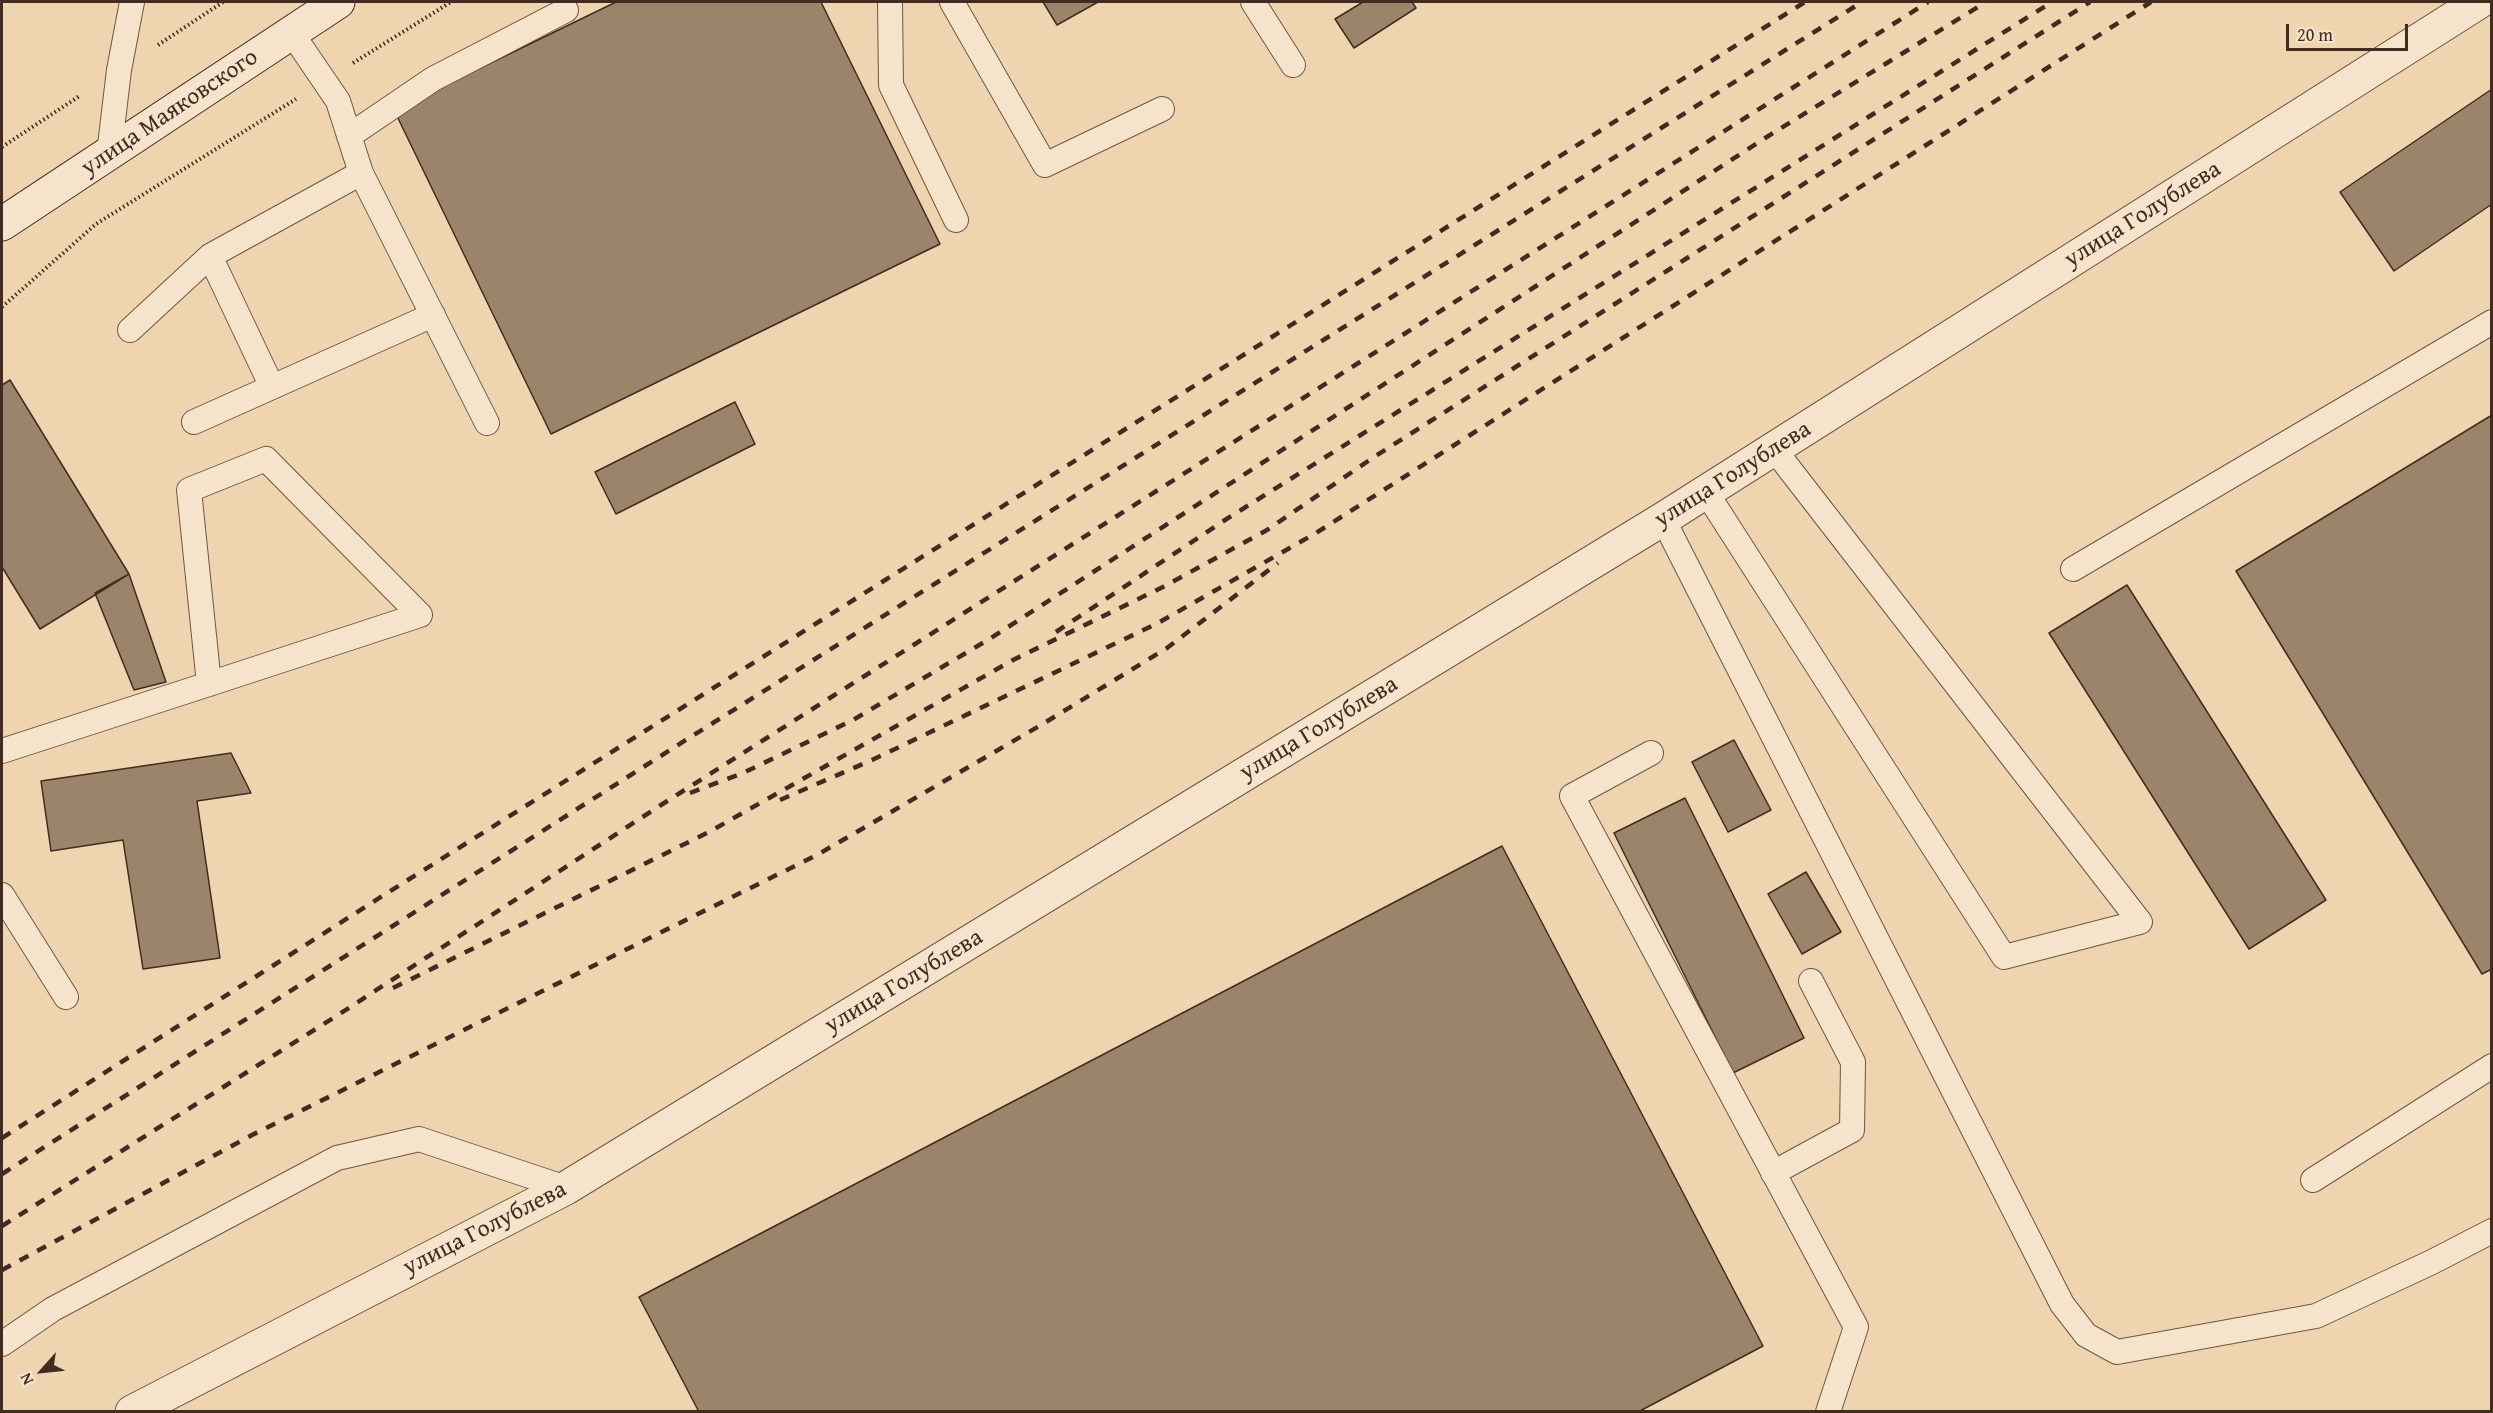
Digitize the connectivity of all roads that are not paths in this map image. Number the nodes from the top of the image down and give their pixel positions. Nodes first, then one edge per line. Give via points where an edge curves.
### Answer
1 (132, 2) edge
2 (338, 2) edge
3 (890, 2) edge
4 (952, 2) edge
5 (1253, 2) edge
6 (2471, 4) edge
7 (566, 10) dead end
8 (291, 32) junction
9 (1293, 65) dead end
10 (1162, 108) dead end
11 (349, 136) junction
12 (109, 154) junction
13 (361, 173) junction
14 (956, 220) dead end
15 (2, 224) edge
16 (210, 256) junction
17 (433, 315) junction
18 (2492, 322) edge
19 (130, 330) dead end
20 (272, 387) junction
21 (194, 422) dead end
22 (487, 423) dead end
23 (1774, 449) junction
24 (1706, 492) junction
25 (1663, 519) junction
26 (2073, 569) dead end
27 (209, 684) junction
28 (2, 749) edge
29 (1651, 753) dead end
30 (2, 896) edge
31 (1811, 981) dead end
32 (66, 997) dead end
33 (2492, 1066) edge
34 (1773, 1173) junction
35 (2313, 1180) dead end
36 (566, 1188) junction
37 (2492, 1231) edge
38 (2, 1344) edge
39 (132, 1412) edge
40 (1828, 1412) edge

1 - 12 lane
2 - 8 street, улица Маяковского
3 - 14 lane via 891,85
4 - 10 lane via 1045,165
5 - 9 lane
6 - 23 street, улица Голублева
7 - 11 lane via 433,79
8 - 11 lane via 338,100
8 - 12 street, улица Маяковского
11 - 13 lane
12 - 15 street, улица Маяковского
13 - 16 lane
13 - 17 lane
16 - 19 lane
16 - 20 lane
17 - 20 lane
17 - 22 lane
18 - 26 lane
20 - 21 lane
23 - 24 street, улица Голублева
23 - 24 lane via 2139,922 2004,957
24 - 25 street, улица Голублева
25 - 36 street, улица Голублева
25 - 37 lane via 2062,1304 2086,1335 2117,1352 2316,1316
27 - 27 lane via 420,615 266,459 189,490
27 - 28 lane
29 - 34 lane via 1572,796
30 - 32 lane
31 - 34 lane via 1853,1062 1852,1130
33 - 35 lane
34 - 40 lane via 1856,1327
36 - 38 lane via 419,1139 337,1158 53,1309
36 - 39 street, улица Голублева

